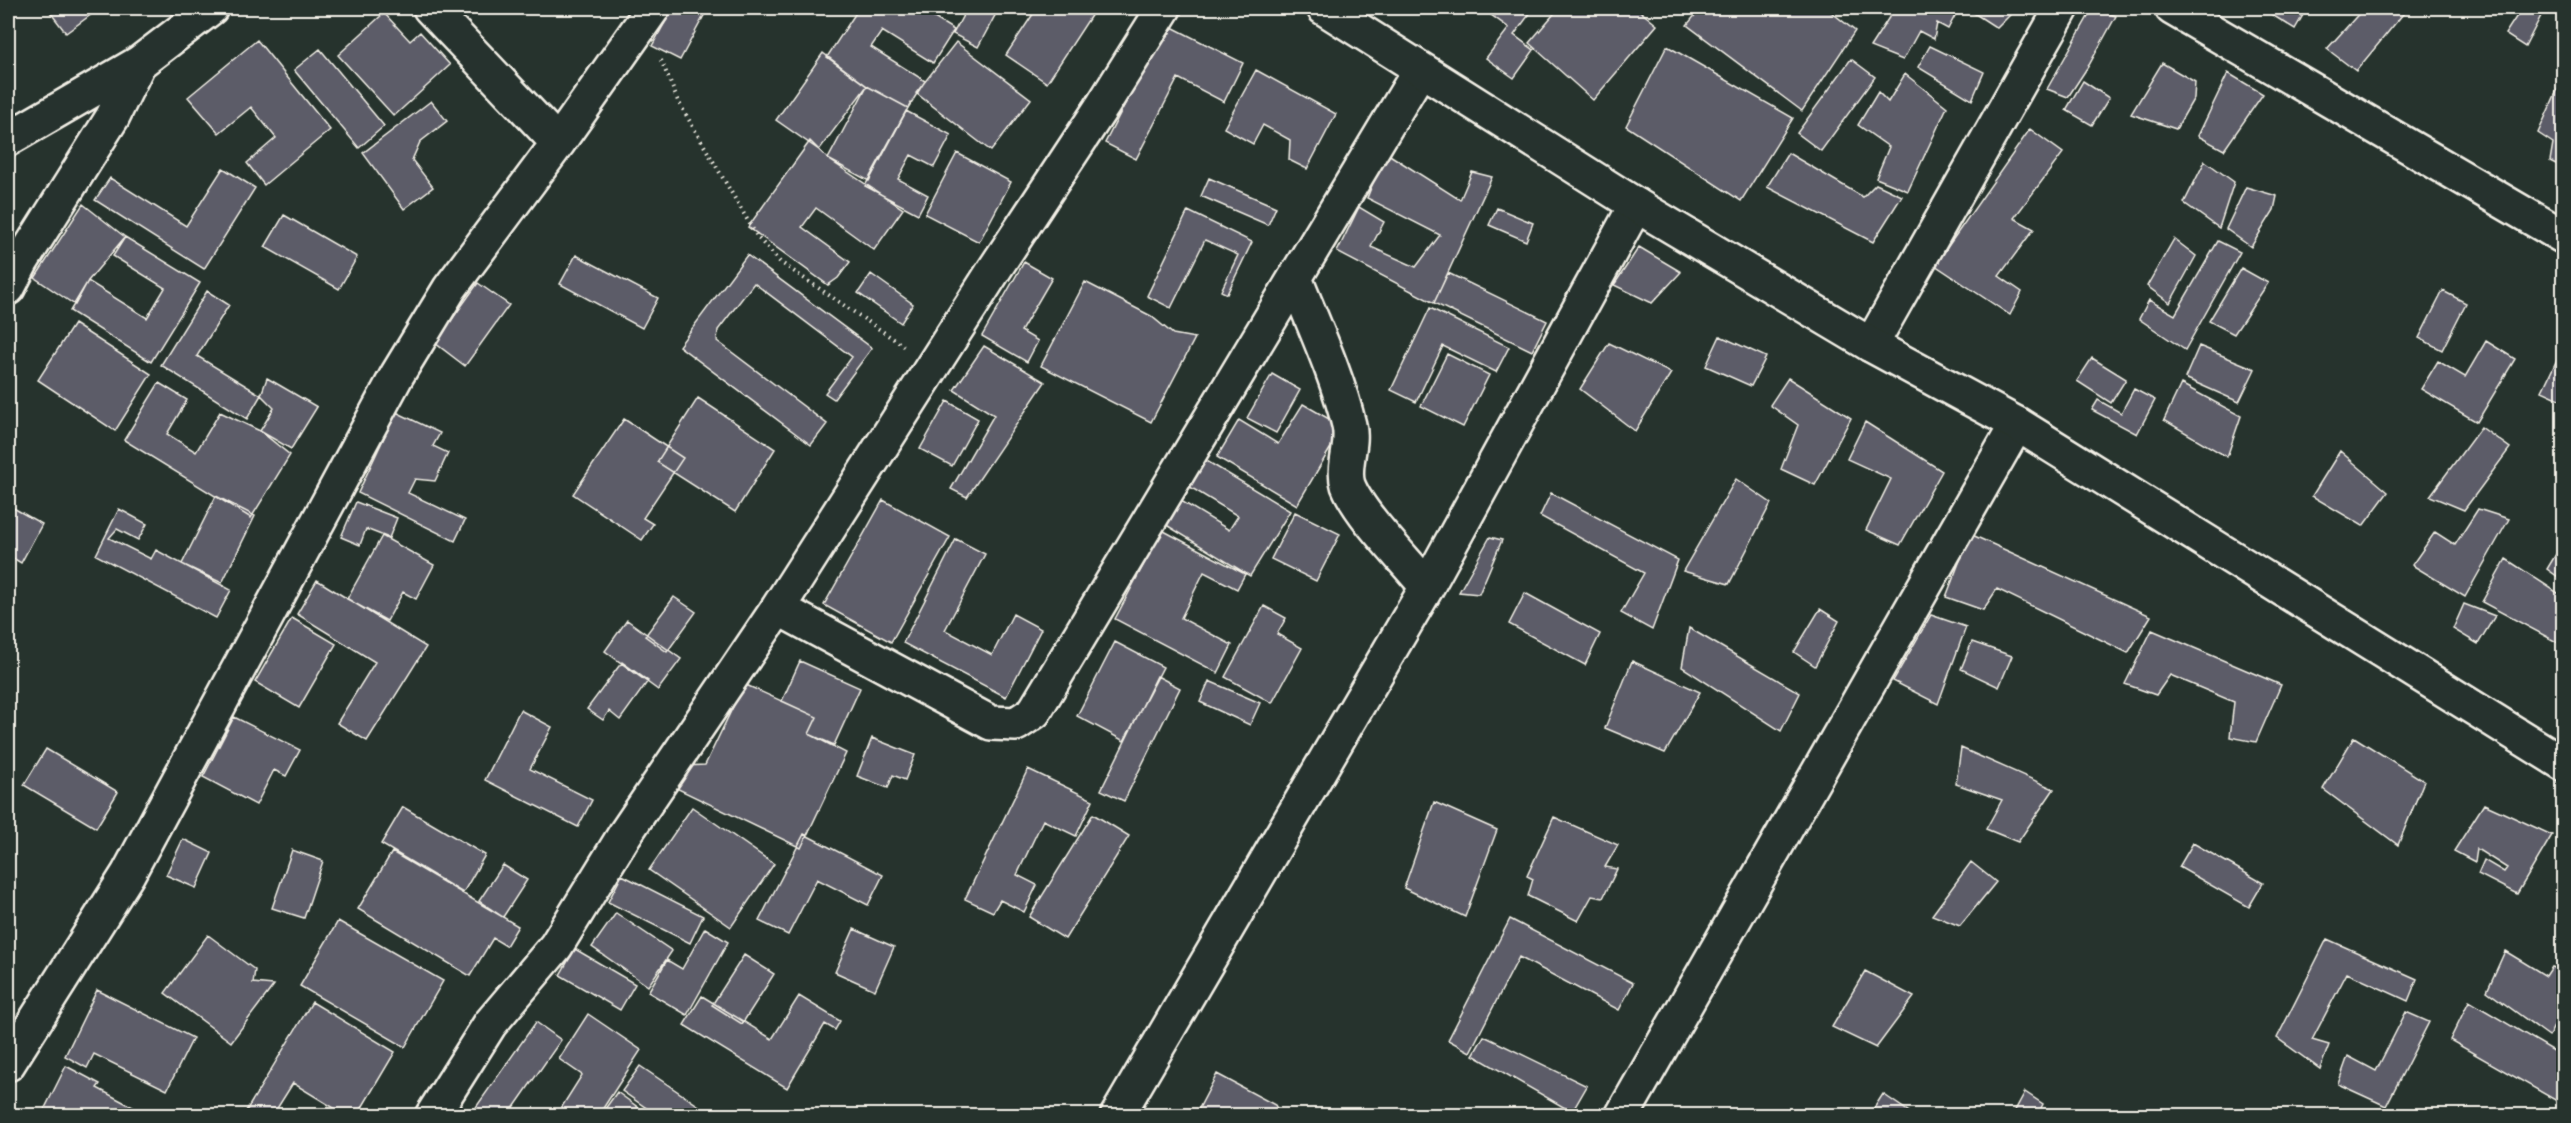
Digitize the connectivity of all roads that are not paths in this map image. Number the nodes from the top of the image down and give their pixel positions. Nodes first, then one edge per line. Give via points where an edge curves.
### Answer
1 (211, 8) edge
2 (430, 8) edge
3 (1164, 8) edge
4 (1324, 8) edge
5 (2062, 8) edge
6 (2172, 8) edge
7 (649, 14) edge
8 (139, 63) junction
9 (1420, 70) junction
10 (8, 138) edge
11 (558, 143) junction
12 (1636, 205) junction
13 (2564, 237) edge
14 (1295, 278) junction
15 (8, 288) edge
16 (1871, 345) junction
17 (2017, 424) junction
18 (1427, 587) junction
19 (778, 608) junction
20 (2564, 764) edge
21 (11, 1049) edge
22 (432, 1116) edge
23 (1117, 1116) edge
24 (1622, 1116) edge

1 - 8 street
2 - 11 street
3 - 19 street
4 - 9 street
5 - 16 street
6 - 13 street
7 - 11 street
8 - 10 street
8 - 15 street via 112,118
9 - 12 street
9 - 14 street
11 - 21 street via 450,288 397,375 128,874
12 - 16 street
12 - 18 street
14 - 18 street via 1350,427 1349,487 1374,524
14 - 19 street via 1064,665 1034,712 1016,724 991,723
16 - 17 street
17 - 20 street
17 - 24 street
18 - 23 street
19 - 22 street via 625,834 556,946 490,1024

